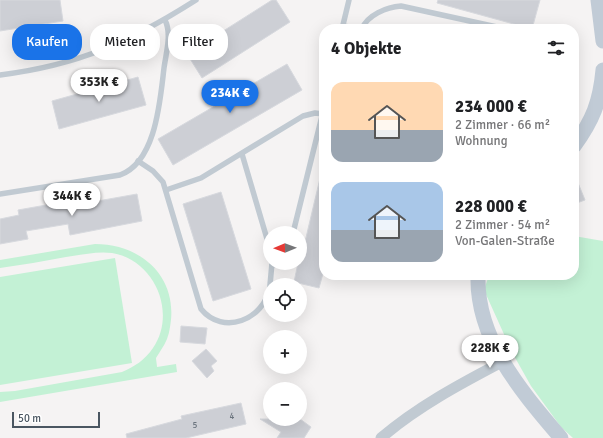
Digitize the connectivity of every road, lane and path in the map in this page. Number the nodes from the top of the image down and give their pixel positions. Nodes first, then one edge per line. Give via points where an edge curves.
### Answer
1 (196, 0) edge
2 (349, 0) edge
3 (598, 0) edge
4 (165, 20) junction
5 (343, 24) edge
6 (365, 24) edge
7 (483, 24) edge
8 (603, 41) edge
9 (603, 70) edge
10 (0, 75) edge
11 (319, 112) edge
12 (319, 127) edge
13 (579, 140) edge
14 (242, 154) junction
15 (138, 161) junction
16 (166, 190) junction
17 (0, 194) edge
18 (263, 226) edge
19 (295, 226) edge
20 (478, 280) edge
21 (263, 305) edge
22 (502, 362) junction
23 (381, 438) edge
24 (561, 438) edge

1 - 4 lane
2 - 5 lane
3 - 8 street
4 - 10 lane via 124,42 89,56
4 - 15 lane via 168,24 168,40 158,116 150,140
6 - 7 lane via 384,10 401,6
9 - 13 street via 596,108
11 - 14 lane via 303,116
12 - 19 lane
14 - 16 lane via 201,178
14 - 18 lane
15 - 16 lane via 159,176
15 - 17 lane via 120,174
16 - 21 lane via 201,309 206,316 214,321 223,322 248,318
20 - 22 street via 478,294 484,318
22 - 23 street via 416,412
22 - 24 street

